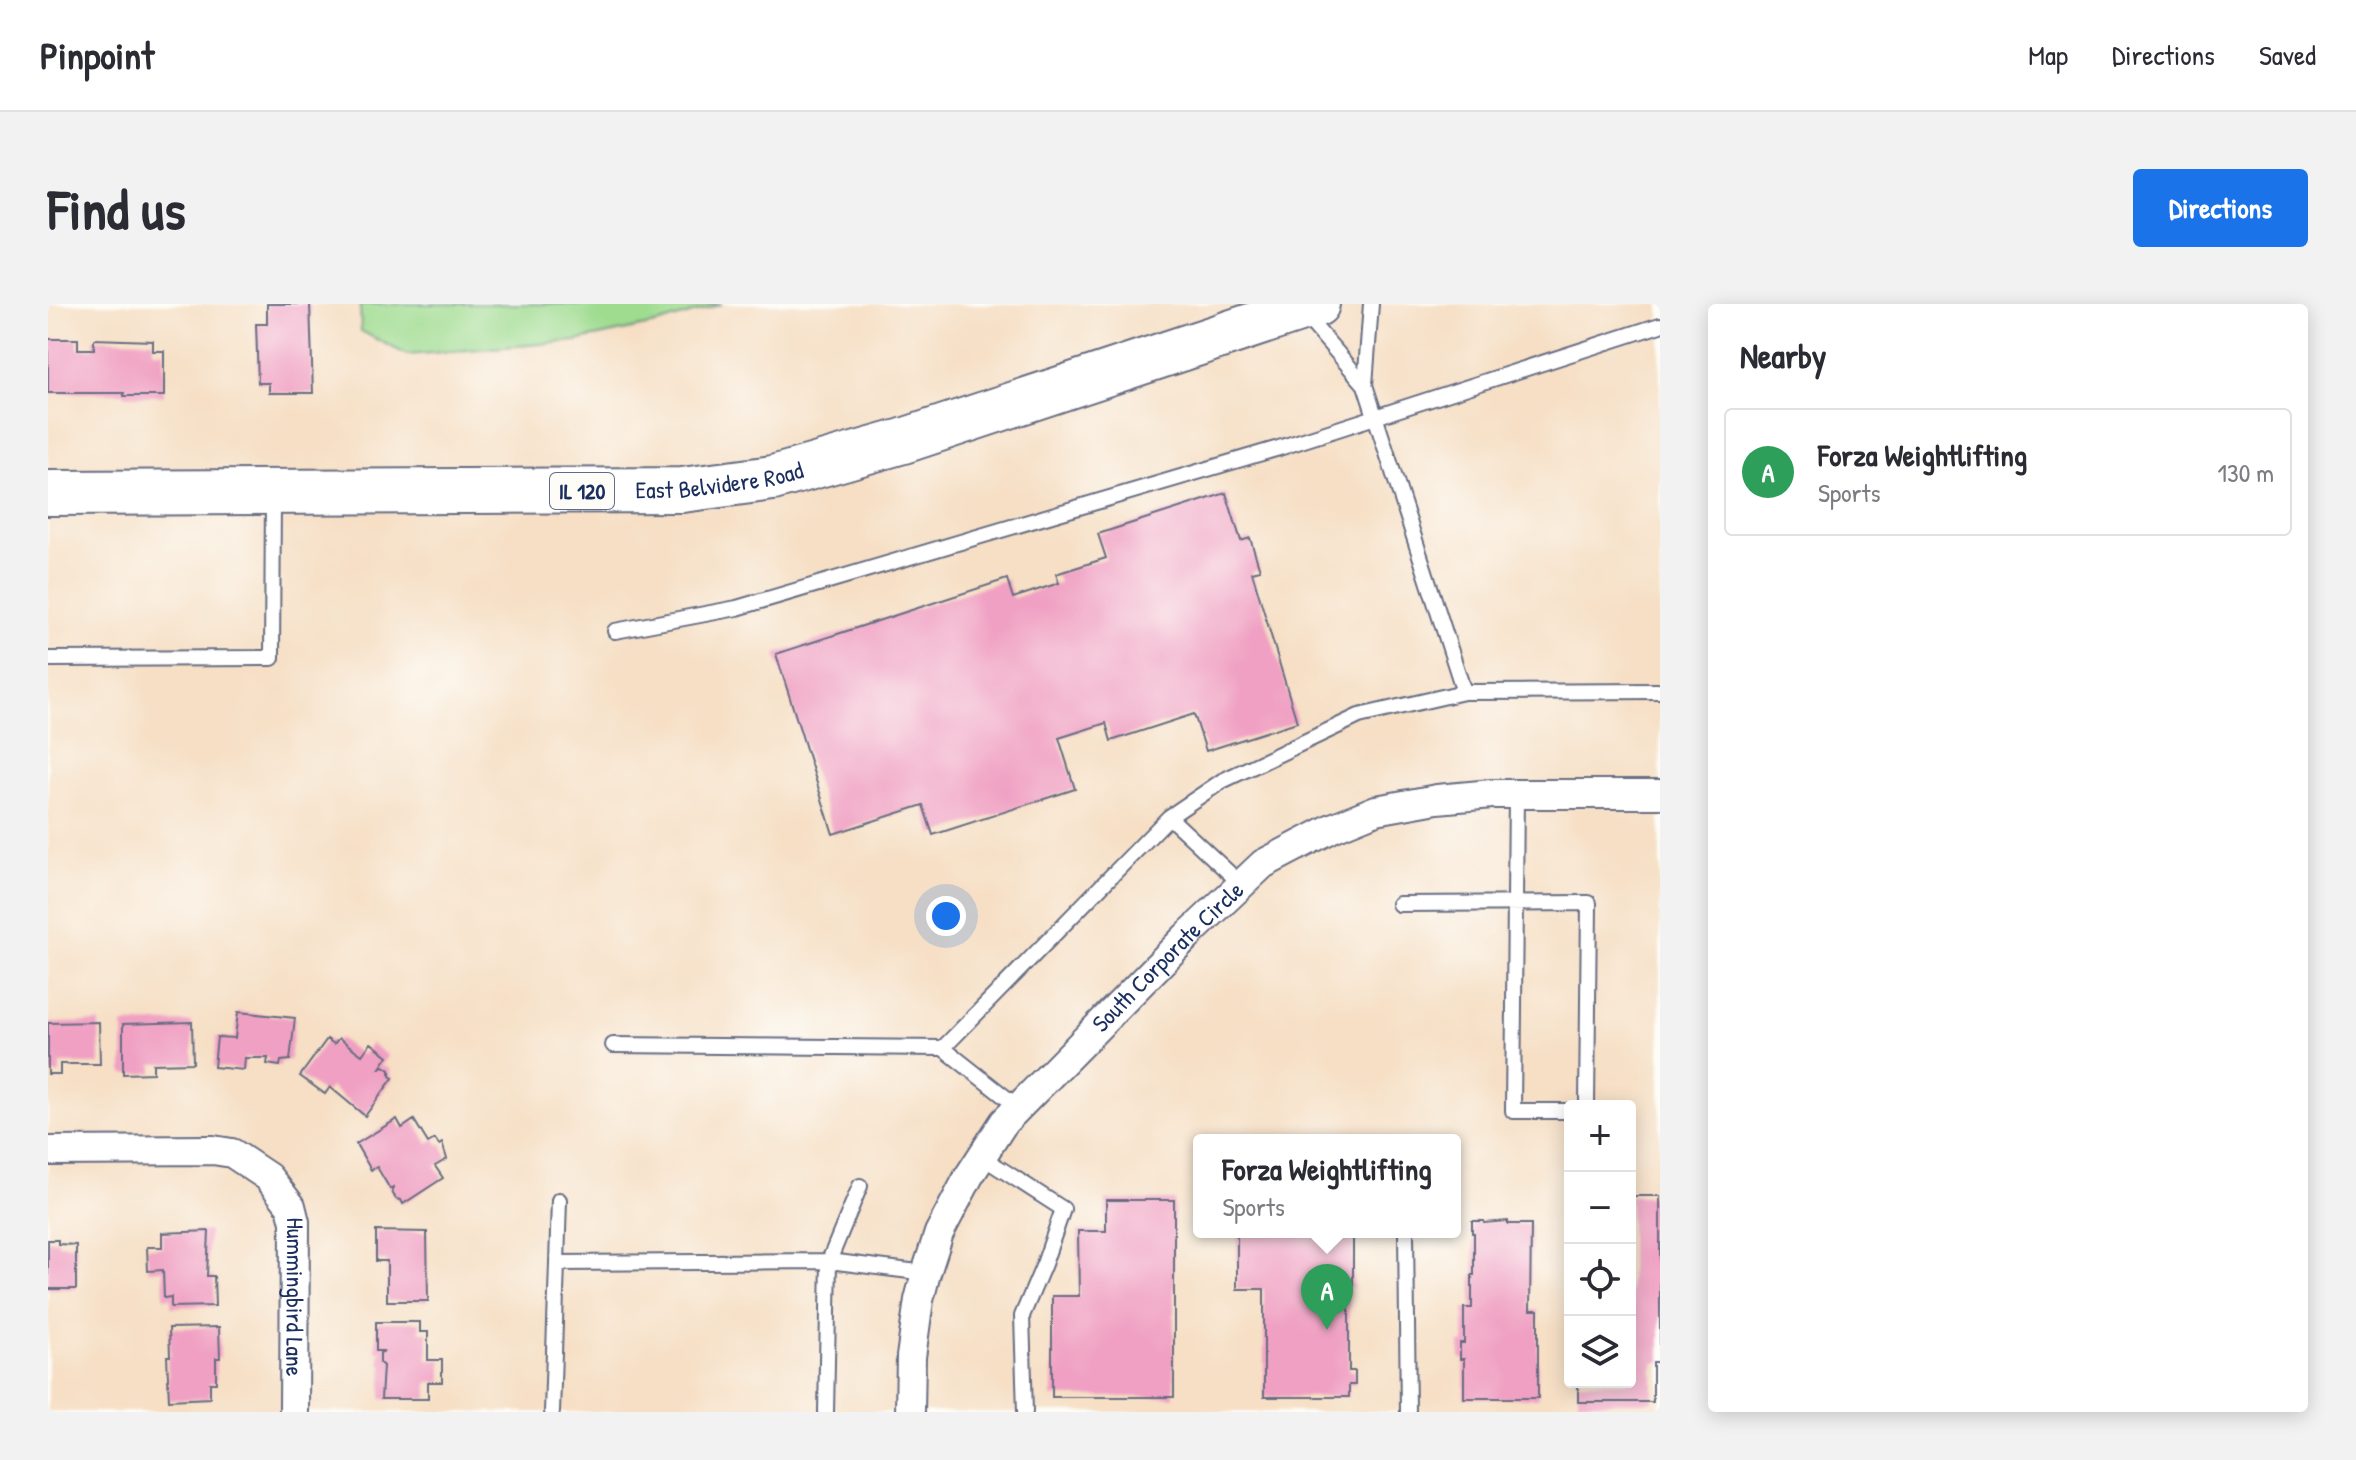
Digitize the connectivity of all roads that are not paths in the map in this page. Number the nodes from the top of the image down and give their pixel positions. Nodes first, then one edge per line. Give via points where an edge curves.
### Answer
1 (1371, 304) edge
2 (1308, 307) edge
3 (1660, 325) edge
4 (1365, 385) junction
5 (1377, 417) junction
6 (48, 493) edge
7 (273, 493) junction
8 (615, 631) dead end
9 (48, 659) edge
10 (1660, 691) edge
11 (1464, 692) junction
12 (1516, 794) junction
13 (1660, 794) edge
14 (1169, 817) junction
15 (1241, 884) junction
16 (1515, 902) junction
17 (1399, 904) dead end
18 (613, 1045) dead end
19 (943, 1048) junction
20 (1587, 1100) edge
21 (1019, 1108) junction
22 (1564, 1111) edge
23 (48, 1151) edge
24 (982, 1157) junction
25 (860, 1186) dead end
26 (559, 1200) dead end
27 (1406, 1238) edge
28 (829, 1261) junction
29 (557, 1263) junction
30 (926, 1273) junction
31 (294, 1412) edge
32 (552, 1412) edge
33 (826, 1412) edge
34 (910, 1412) edge
35 (1025, 1412) edge
36 (1408, 1412) edge

1 - 4 lane
2 - 4 lane
2 - 7 main road, East Belvidere Road / IL 120 via 903,441 773,478 682,490
3 - 5 lane
4 - 5 lane
5 - 8 lane via 737,608
5 - 11 lane
6 - 7 main road, East Belvidere Road / IL 120
7 - 9 lane via 272,658
10 - 11 lane
11 - 14 lane via 1359,716 1222,781
12 - 13 street, South Corporate Circle
12 - 15 street, South Corporate Circle via 1437,799 1376,810 1263,864
12 - 16 lane
14 - 15 lane
14 - 19 lane
15 - 21 street, South Corporate Circle
16 - 17 lane
16 - 20 lane via 1589,903
16 - 22 lane via 1513,1111
18 - 19 lane
19 - 21 lane
21 - 24 street, South Corporate Circle
23 - 31 street, Hummingbird Lane via 213,1150 232,1153 268,1177 291,1206 295,1222
24 - 30 street, South Corporate Circle via 939,1233
24 - 35 lane via 1063,1209 1022,1316
25 - 28 lane
26 - 29 lane
27 - 36 lane
28 - 29 lane
28 - 30 lane
28 - 33 lane
29 - 32 lane
30 - 34 street, South Corporate Circle via 911,1357

